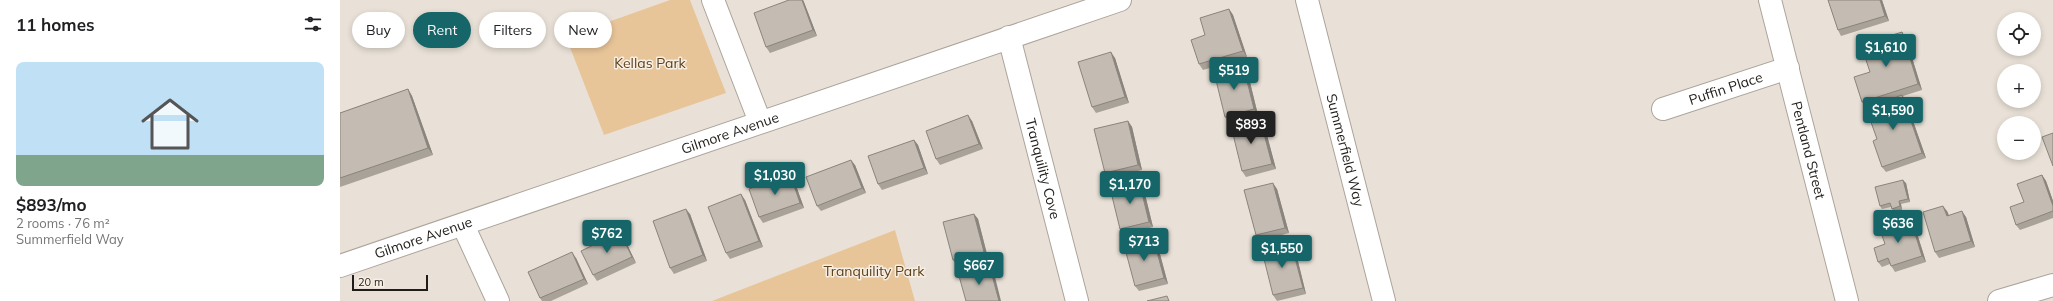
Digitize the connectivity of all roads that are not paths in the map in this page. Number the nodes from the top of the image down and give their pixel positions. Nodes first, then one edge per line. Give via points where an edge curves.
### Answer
1 (713, 0) edge
2 (1120, 0) edge
3 (1307, 0) edge
4 (1770, 0) edge
5 (1009, 37) junction
6 (1788, 68) junction
7 (1662, 109) dead end
8 (760, 122) junction
9 (463, 225) junction
10 (340, 266) edge
11 (2053, 284) edge
12 (498, 301) edge
13 (1077, 301) edge
14 (1384, 301) edge
15 (1847, 301) edge
16 (1999, 301) edge

1 - 8 street
2 - 5 street, Gilmore Avenue
3 - 14 street, Summerfield Way
4 - 6 street, Pentland Street
5 - 8 street, Gilmore Avenue
5 - 13 street, Tranquility Cove
6 - 7 street, Puffin Place
6 - 15 street, Pentland Street
8 - 9 street, Gilmore Avenue
9 - 10 street, Gilmore Avenue
9 - 12 street
11 - 16 street

